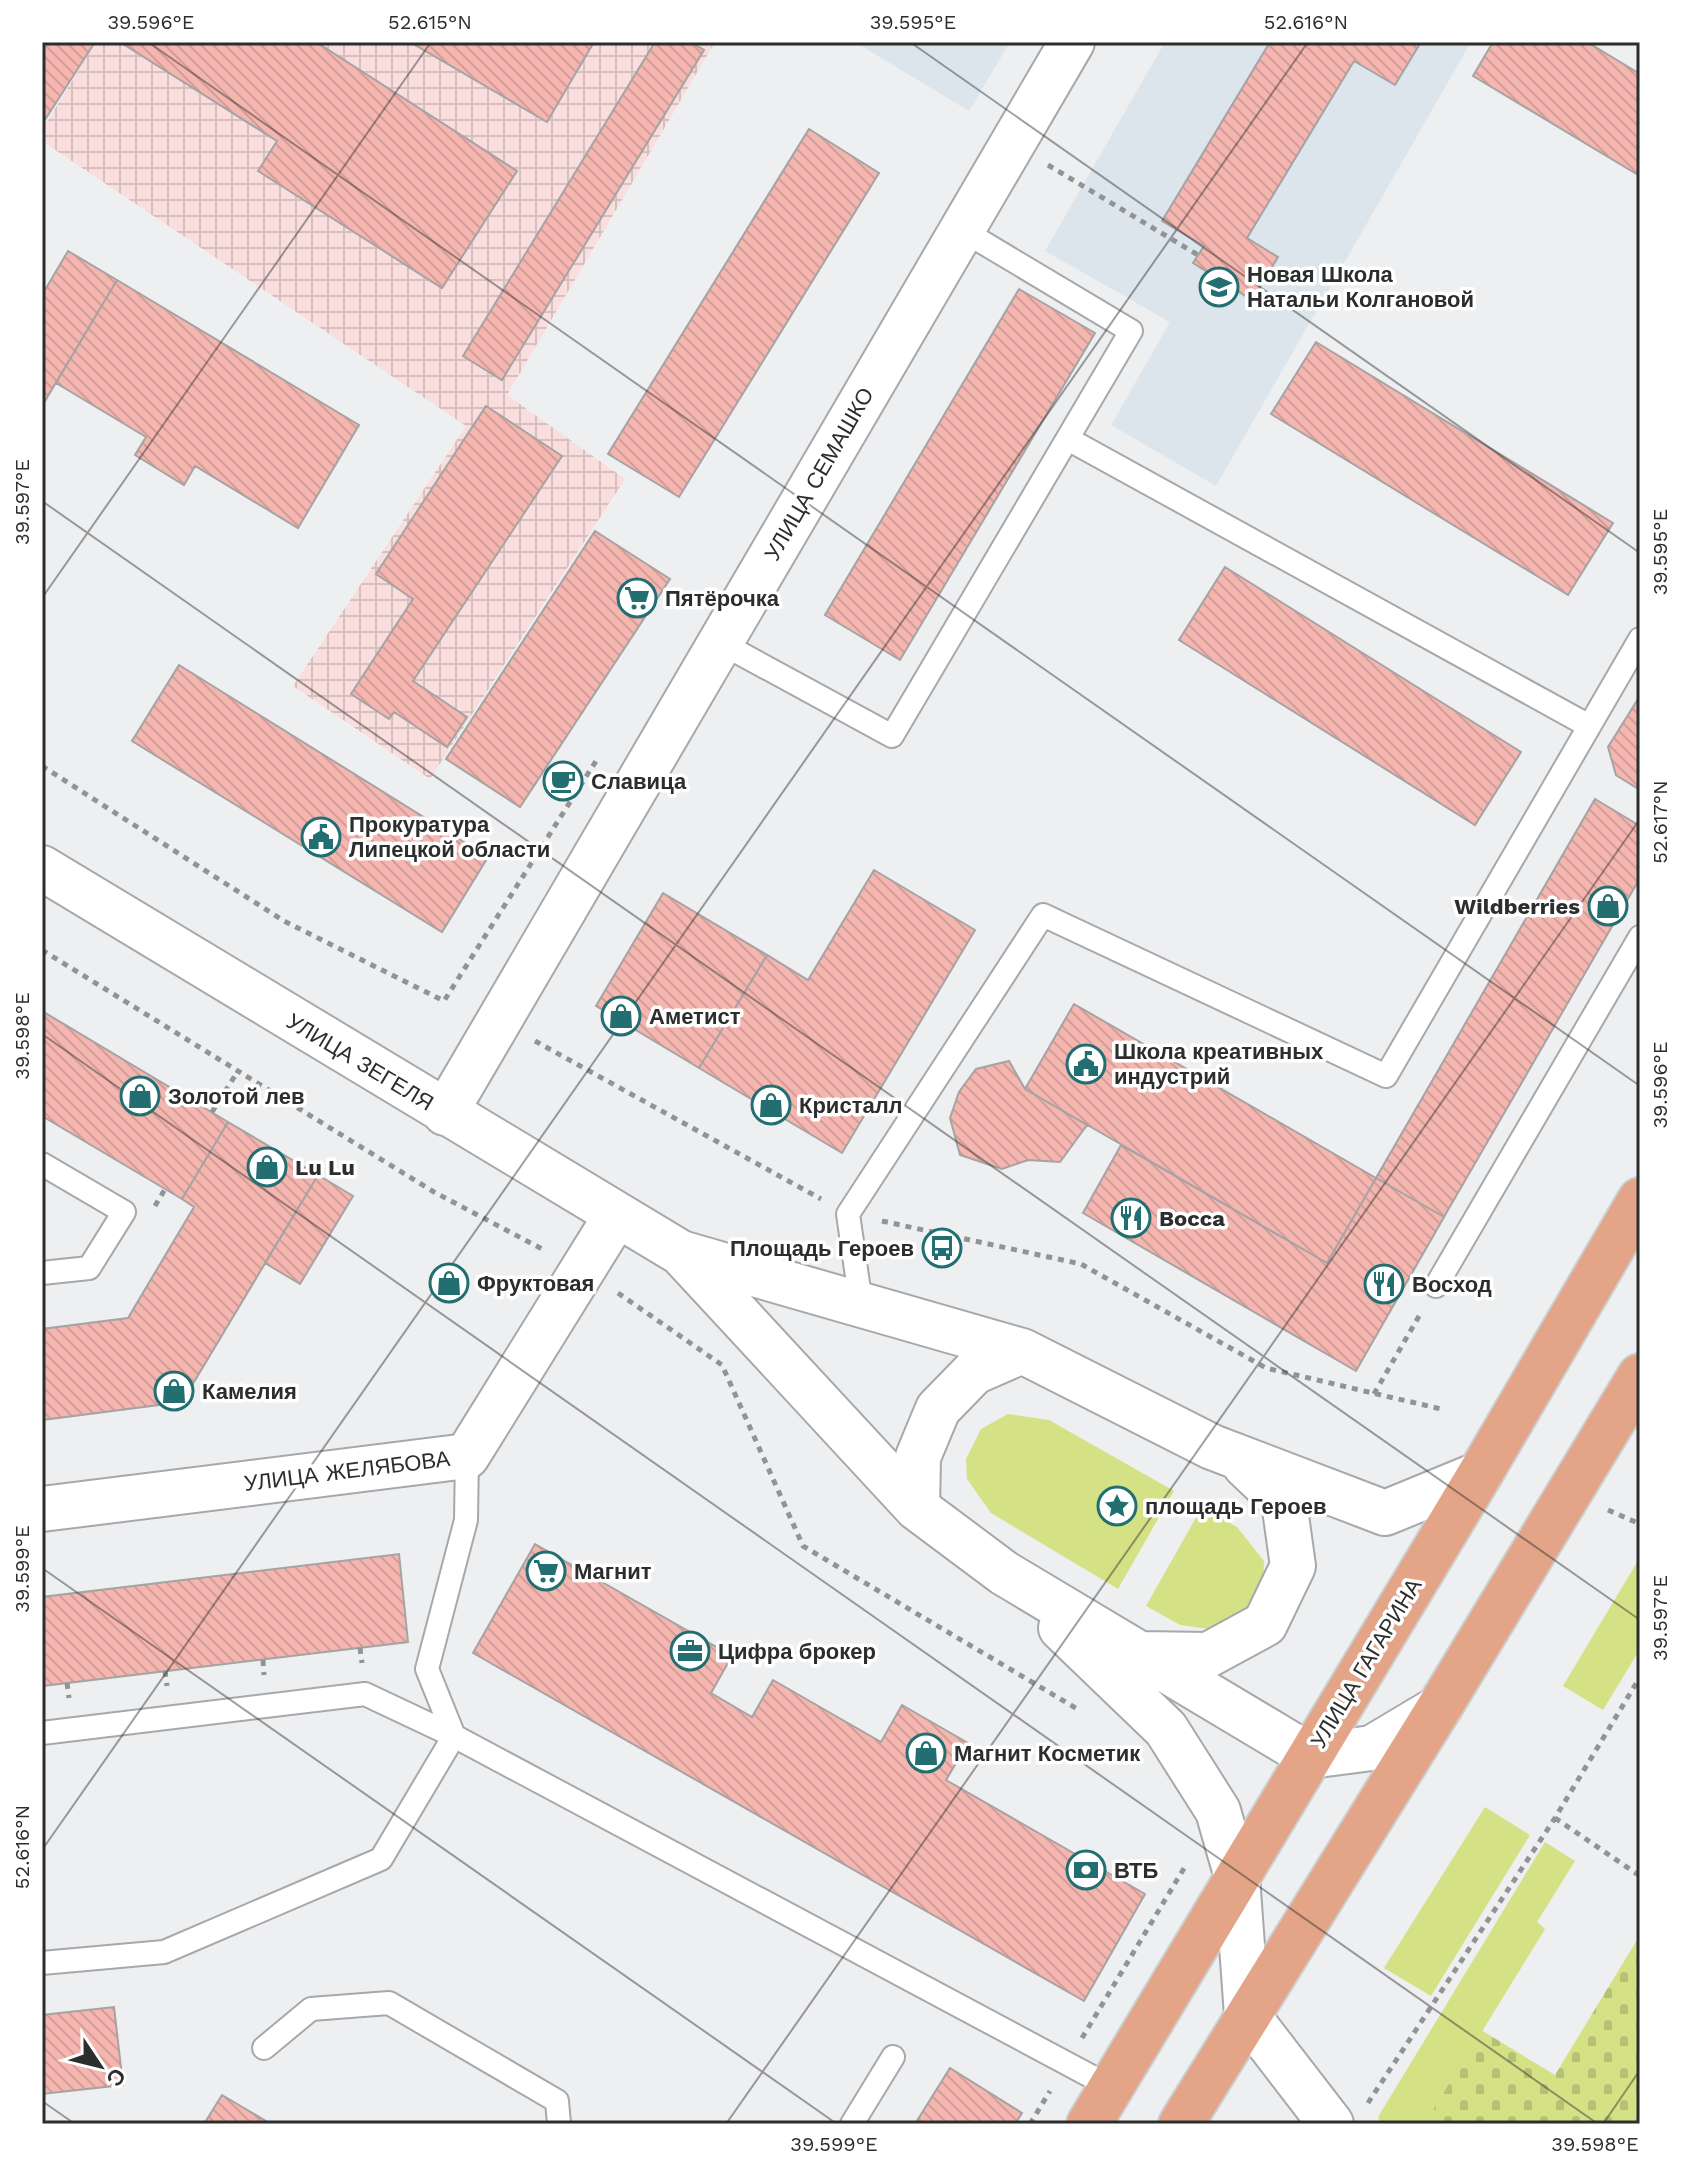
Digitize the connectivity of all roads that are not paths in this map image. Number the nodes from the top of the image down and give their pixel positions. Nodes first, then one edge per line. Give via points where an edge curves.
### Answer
1 (1072, 42) edge
2 (962, 230) junction
3 (1068, 439) junction
4 (1640, 639) edge
5 (721, 643) junction
6 (1589, 726) junction
7 (42, 868) edge
8 (1640, 937) edge
9 (445, 1113) junction
10 (42, 1164) edge
11 (1640, 1200) edge
12 (616, 1216) junction
13 (681, 1253) junction
14 (42, 1273) edge
15 (1436, 1286) road end
16 (861, 1304) junction
17 (1022, 1351) junction
18 (1640, 1376) edge
19 (467, 1456) junction
20 (1238, 1457) junction
21 (1480, 1474) junction
22 (917, 1508) junction
23 (42, 1509) edge
24 (1004, 1573) junction
25 (1139, 1654) junction
26 (1439, 1708) junction
27 (42, 1733) edge
28 (454, 1736) junction
29 (1310, 1756) junction
30 (1237, 1877) junction
31 (42, 1963) edge
32 (1247, 2015) junction
33 (264, 2048) dead end
34 (893, 2057) dead end
35 (1111, 2087) junction
36 (1347, 2117) edge
37 (559, 2124) edge
38 (852, 2124) edge
39 (1089, 2124) edge
40 (1181, 2124) edge

1 - 2 main road, УЛИЦА СЕМАШКО
2 - 3 lane via 1131,331
2 - 5 main road, УЛИЦА СЕМАШКО
3 - 5 lane via 892,736
3 - 6 lane
4 - 6 lane
5 - 9 main road, УЛИЦА СЕМАШКО
6 - 16 lane via 1386,1076 1043,915 848,1214
7 - 9 main road, УЛИЦА ЗЕГЕЛЯ
8 - 15 lane
9 - 12 main road, УЛИЦА ЗЕГЕЛЯ
10 - 14 lane via 124,1212 89,1268
11 - 21 main road, УЛИЦА ГАГАРИНА
12 - 13 main road, УЛИЦА ЗЕГЕЛЯ
12 - 19 main road, УЛИЦА ЖЕЛЯБОВА
13 - 16 main road
13 - 22 main road
16 - 17 main road
17 - 20 main road
17 - 22 main road via 974,1372 938,1409 918,1457
18 - 26 main road
19 - 23 main road, УЛИЦА ЖЕЛЯБОВА
19 - 28 lane via 466,1520 427,1669
20 - 21 main road via 1385,1513
20 - 25 main road via 1284,1502 1293,1566 1265,1624 1208,1655
21 - 29 main road, УЛИЦА ГАГАРИНА
22 - 24 main road
24 - 25 main road
24 - 30 main road via 1166,1729 1218,1811
25 - 29 main road
26 - 29 main road via 1372,1748
26 - 32 main road
27 - 28 lane via 365,1694
28 - 31 lane via 381,1859 164,1952
28 - 35 lane
29 - 30 main road, УЛИЦА ГАГАРИНА
30 - 32 main road
30 - 35 main road, УЛИЦА ГАГАРИНА
32 - 36 main road
32 - 40 main road
33 - 37 lane via 311,2009 389,2003 557,2101
34 - 38 lane
35 - 39 main road, УЛИЦА ГАГАРИНА

